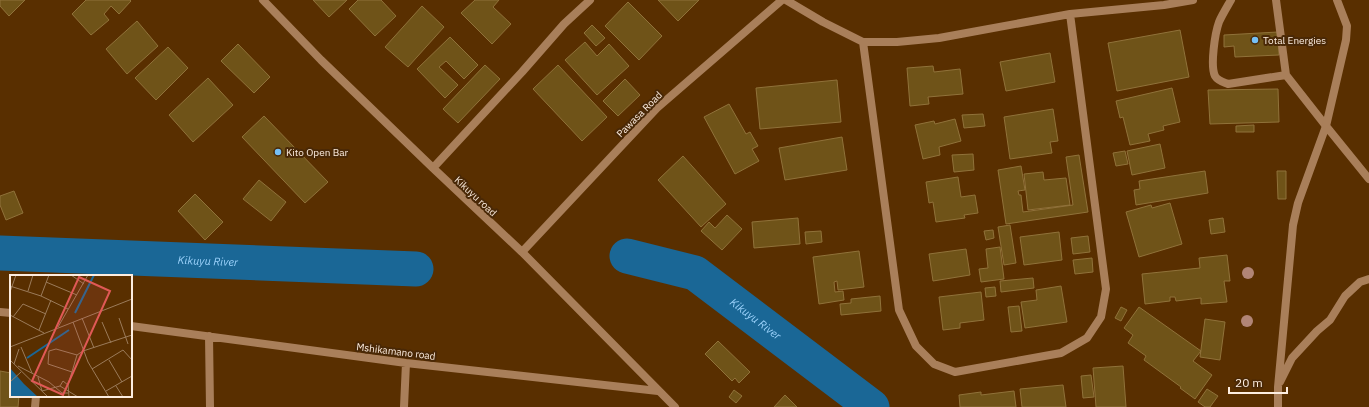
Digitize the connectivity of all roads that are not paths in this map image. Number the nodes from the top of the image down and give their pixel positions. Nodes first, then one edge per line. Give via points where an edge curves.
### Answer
1 (263, 0) edge
2 (590, 0) edge
3 (782, 0) edge
4 (786, 0) edge
5 (1193, 0) edge
6 (1231, 0) edge
7 (1276, 0) edge
8 (1338, 0) edge
9 (1070, 14) junction
10 (863, 42) junction
11 (1286, 75) junction
12 (1326, 126) junction
13 (433, 168) junction
14 (1369, 179) edge
15 (522, 252) junction
16 (1369, 279) edge
17 (0, 312) edge
18 (10, 313) edge
19 (132, 326) edge
20 (208, 336) junction
21 (406, 362) junction
22 (1278, 387) junction
23 (658, 391) junction
24 (36, 397) edge
25 (35, 407) edge
26 (210, 407) edge
27 (404, 407) edge
28 (675, 407) edge
29 (1278, 407) edge

1 - 13 street, Kikuyu road
2 - 13 street via 564,24
3 - 15 street, Pawasa Road via 657,108
4 - 10 street via 822,22
5 - 9 street
6 - 11 street via 1219,22 1214,39 1216,77 1220,82 1228,84
7 - 11 street
8 - 12 street via 1347,26 1346,40
9 - 10 street via 939,38
9 - 10 street via 1106,290 1101,317 1088,338 1061,353 955,372 934,364 916,346 899,310
11 - 12 street
12 - 14 street
12 - 22 street via 1298,203 1293,225
13 - 15 street, Kikuyu road
15 - 23 street, Kikuyu road
16 - 22 street via 1360,282 1345,296 1330,320 1292,358
17 - 18 street
19 - 20 street, Mshikamano road
20 - 21 street, Mshikamano road
20 - 26 street
21 - 23 street, Mshikamano road
21 - 27 street
22 - 29 street
23 - 28 street, Kikuyu road
24 - 25 street

